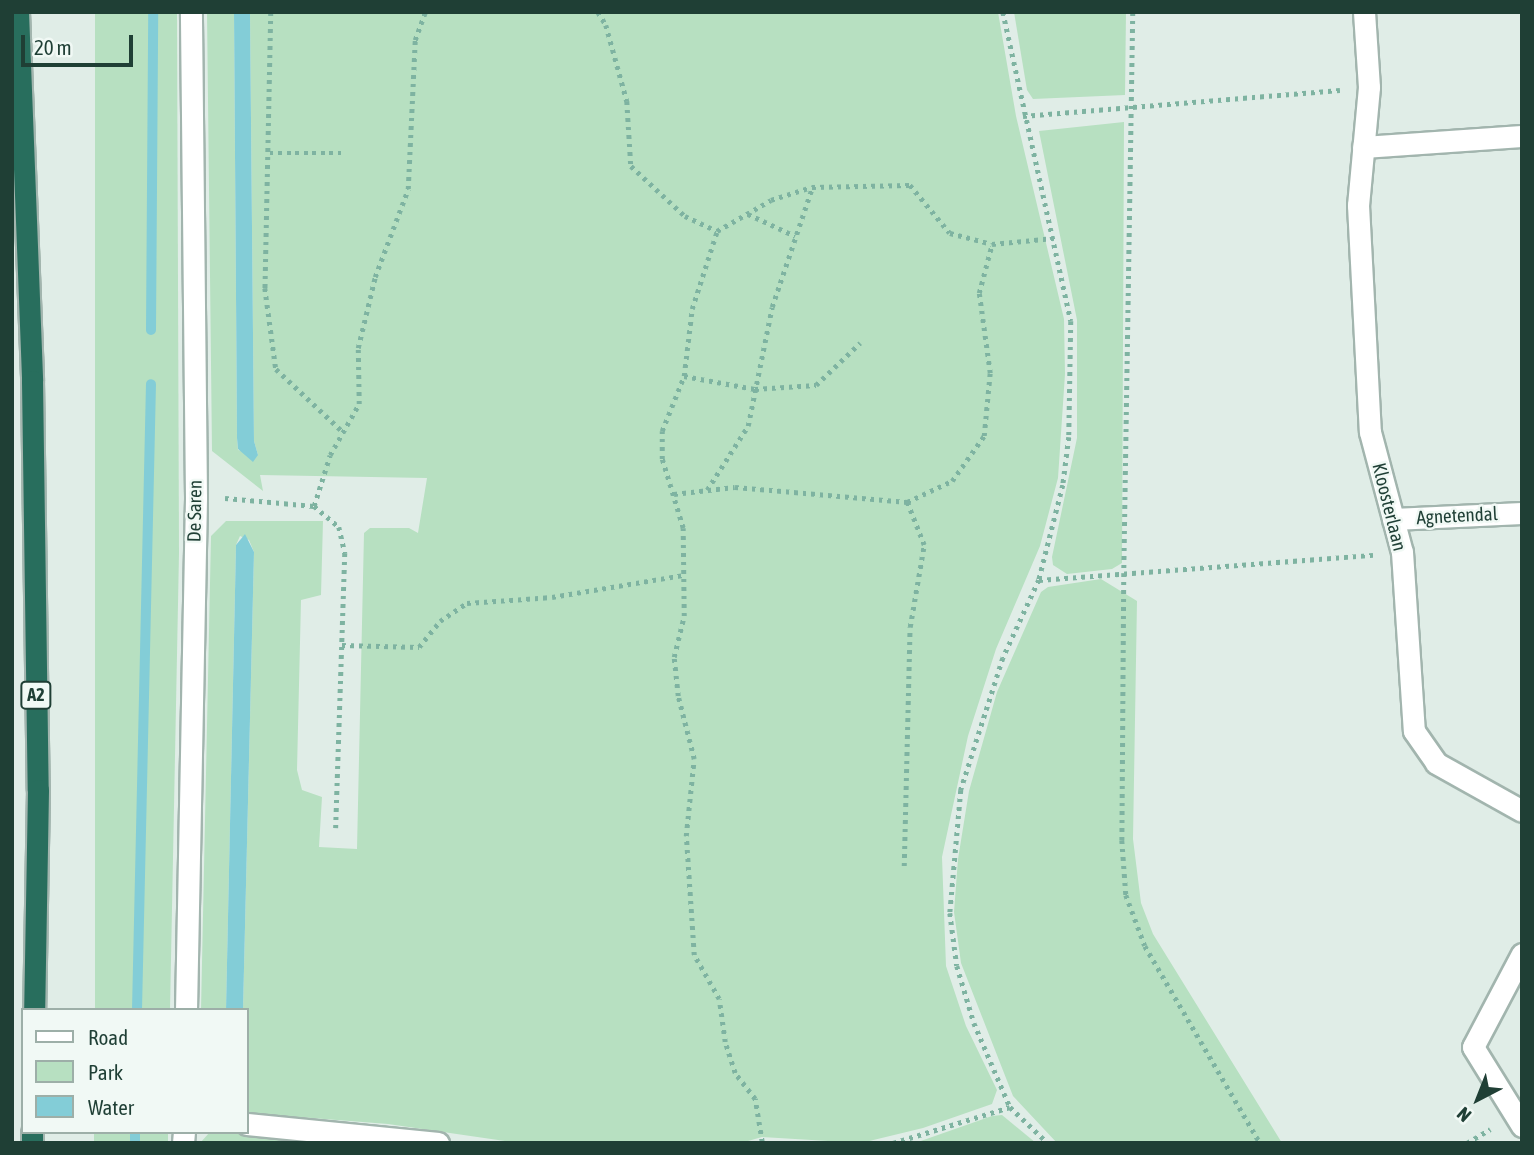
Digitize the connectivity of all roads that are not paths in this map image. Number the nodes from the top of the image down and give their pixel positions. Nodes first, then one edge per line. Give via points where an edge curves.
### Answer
1 (18, 12) edge
2 (191, 12) edge
3 (1364, 12) edge
4 (1522, 136) edge
5 (1363, 147) junction
6 (1522, 513) edge
7 (1393, 519) junction
8 (1522, 811) edge
9 (1522, 954) edge
10 (34, 1008) edge
11 (186, 1008) edge
12 (248, 1124) edge
13 (1522, 1126) edge
14 (438, 1143) edge

1 - 10 highway, A2 via 32,381 38,790
2 - 11 street, De Saren via 196,497
3 - 5 street, Kloosterlaan via 1369,87
4 - 5 street
5 - 7 street, Kloosterlaan via 1358,205 1370,432
6 - 7 street, Agnetendal
7 - 8 street, Kloosterlaan via 1402,552 1414,731 1436,763
9 - 13 street via 1473,1047
12 - 14 street

